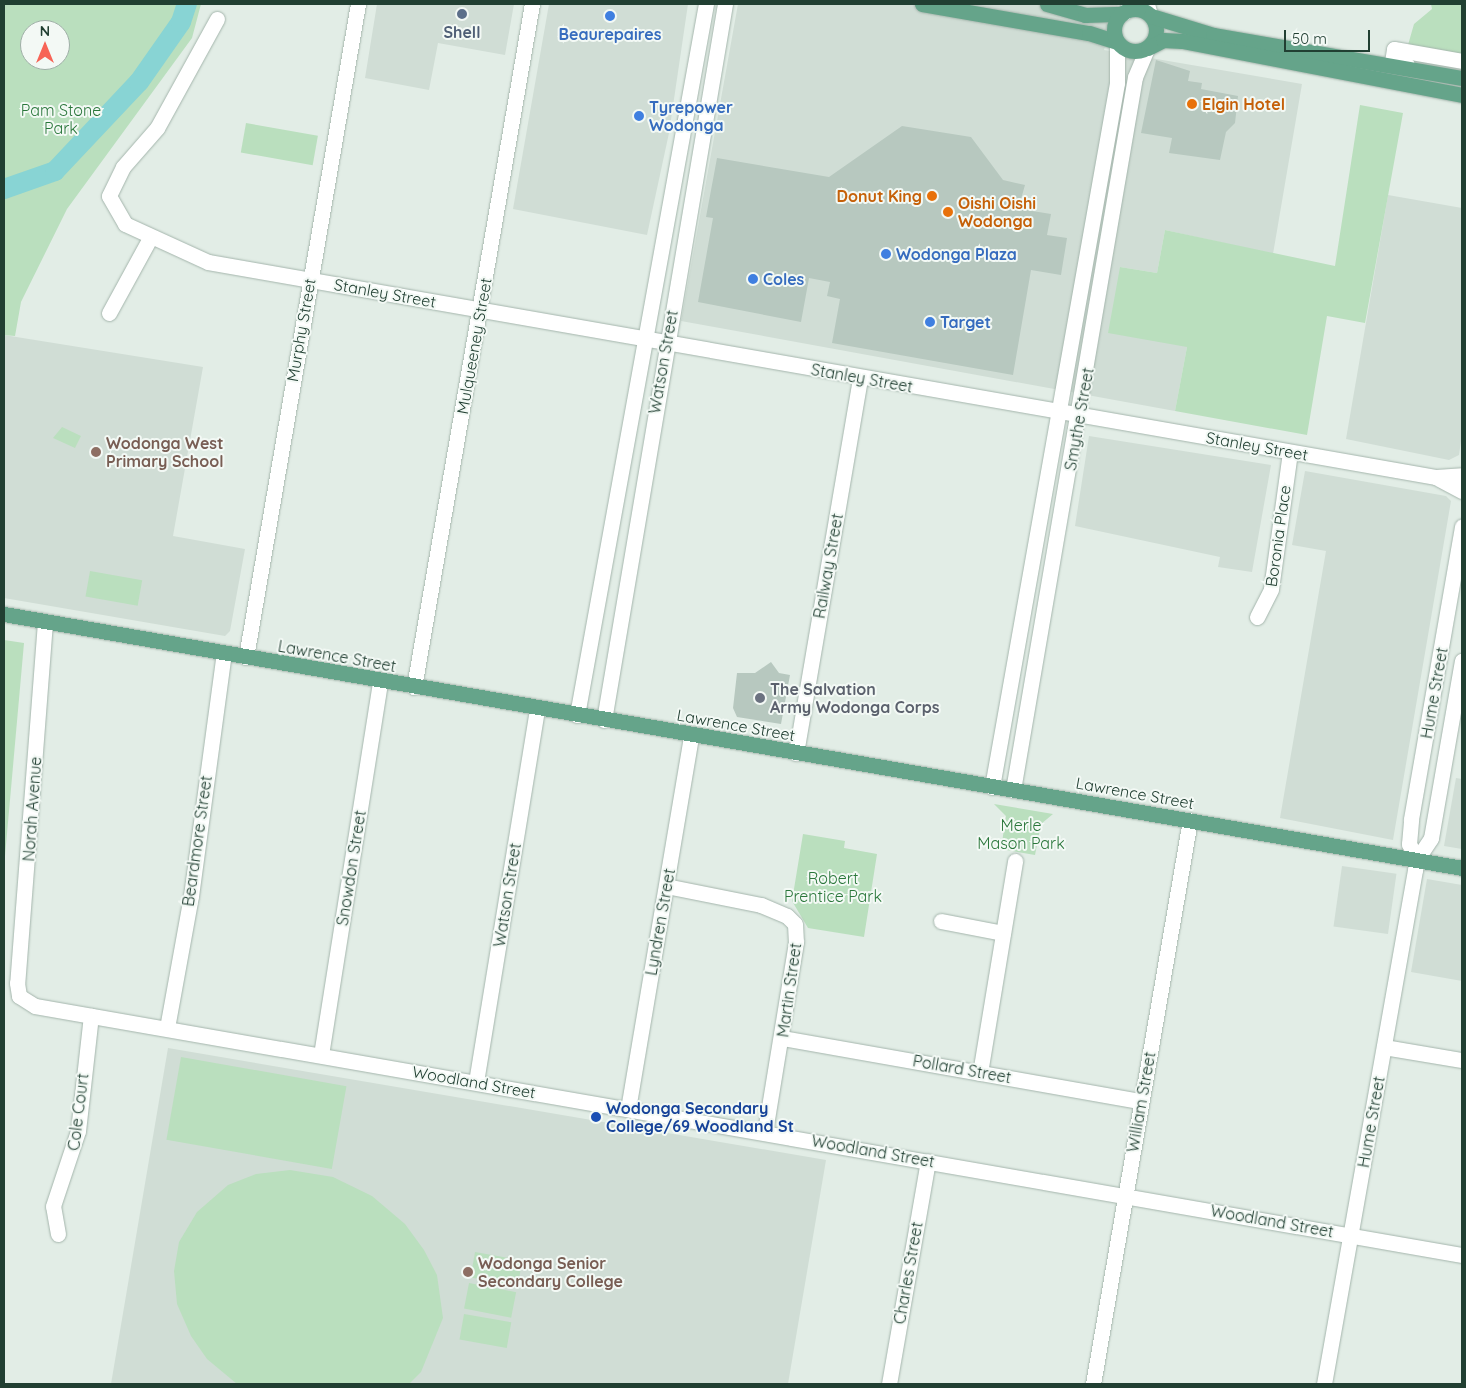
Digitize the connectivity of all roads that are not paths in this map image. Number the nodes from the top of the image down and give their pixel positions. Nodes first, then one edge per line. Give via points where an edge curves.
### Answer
1 (358, 4) edge
2 (532, 4) edge
3 (706, 4) edge
4 (725, 4) edge
5 (922, 4) edge
6 (1047, 4) edge
7 (1126, 10) edge
8 (1149, 11) edge
9 (217, 19) dead end
10 (1117, 43) junction
11 (1147, 48) junction
12 (695, 56) junction
13 (714, 60) junction
14 (1462, 61) edge
15 (1462, 74) edge
16 (1462, 78) edge
17 (1462, 95) edge
18 (682, 127) junction
19 (703, 130) junction
20 (1104, 141) junction
21 (1125, 144) junction
22 (1094, 208) junction
23 (1114, 211) junction
24 (150, 238) junction
25 (310, 280) junction
26 (652, 300) junction
27 (673, 304) junction
28 (480, 311) junction
29 (109, 313) dead end
30 (645, 338) junction
31 (667, 342) junction
32 (1065, 366) junction
33 (1087, 370) junction
34 (860, 378) junction
35 (638, 380) junction
36 (659, 384) junction
37 (1058, 411) junction
38 (1079, 415) junction
39 (1290, 452) junction
40 (1462, 475) edge
41 (1436, 477) junction
42 (1046, 482) junction
43 (1067, 484) junction
44 (1462, 491) edge
45 (1462, 526) edge
46 (1457, 587) edge
47 (4, 614) edge
48 (1257, 617) dead end
49 (45, 622) junction
50 (224, 653) junction
51 (246, 657) junction
52 (1462, 661) edge
53 (587, 662) junction
54 (613, 667) junction
55 (380, 681) junction
56 (414, 687) junction
57 (537, 708) junction
58 (1006, 708) junction
59 (1027, 712) junction
60 (577, 715) junction
61 (604, 720) junction
62 (1429, 720) junction
63 (1451, 724) junction
64 (691, 735) junction
65 (796, 753) junction
66 (992, 787) junction
67 (1013, 790) junction
68 (1411, 819) junction
69 (1190, 820) junction
70 (1434, 822) junction
71 (1417, 859) junction
72 (1015, 861) dead end
73 (1462, 868) edge
74 (666, 886) junction
75 (941, 921) dead end
76 (1003, 933) junction
77 (20, 996) joint
78 (91, 1016) junction
79 (167, 1028) junction
80 (782, 1038) junction
81 (1384, 1047) junction
82 (321, 1055) junction
83 (1462, 1060) edge
84 (980, 1073) junction
85 (476, 1082) junction
86 (1141, 1101) junction
87 (628, 1109) junction
88 (765, 1132) junction
89 (928, 1161) junction
90 (1126, 1195) junction
91 (58, 1234) dead end
92 (1350, 1235) junction
93 (1462, 1255) edge
94 (889, 1384) edge
95 (1093, 1384) edge
96 (1324, 1384) edge

1 - 25 street, Murphy Street
2 - 28 street, Mulqueeney Street
3 - 12 street, Watson Street
4 - 13 street, Watson Street
5 - 10 main road via 1089,33
6 - 7 main road via 1086,15
7 - 8 main road
7 - 10 main road via 1114,26
8 - 11 main road via 1156,33
8 - 16 main road via 1213,35
9 - 24 street, Stanley Street via 157,128 110,190 112,208 125,224
10 - 11 main road via 1131,51
10 - 20 street, Smythe Street via 1118,75
11 - 17 main road via 1163,40 1177,40
11 - 21 street, Smythe Street via 1136,72
12 - 13 street
12 - 18 street, Watson Street
13 - 19 street, Watson Street
14 - 15 street via 1394,49 1392,62
18 - 19 street
18 - 26 street, Watson Street
19 - 27 street, Watson Street
20 - 21 street
20 - 22 street, Smythe Street
21 - 23 street, Smythe Street
22 - 23 street
22 - 32 street, Smythe Street
23 - 33 street, Smythe Street
24 - 25 street, Stanley Street via 208,262
24 - 29 street
25 - 28 street, Stanley Street
25 - 51 street, Murphy Street
26 - 27 street
26 - 30 street, Watson Street
27 - 31 street, Watson Street
28 - 30 street, Stanley Street
28 - 56 street, Mulqueeney Street
30 - 31 street, Stanley Street
30 - 35 street, Watson Street
31 - 34 street, Stanley Street
31 - 36 street, Watson Street
32 - 33 street
32 - 37 street, Smythe Street
33 - 38 street, Smythe Street
34 - 37 street, Stanley Street
34 - 65 street, Railway Street
35 - 36 street
35 - 53 street, Watson Street
36 - 54 street, Watson Street
37 - 38 street, Stanley Street
37 - 42 street, Smythe Street
38 - 39 street, Stanley Street
38 - 43 street, Smythe Street
39 - 41 street, Stanley Street
39 - 48 street, Boronia Place via 1271,589
40 - 41 street, Stanley Street
40 - 44 street
41 - 44 street, Stanley Street
42 - 43 street
42 - 58 street, Smythe Street
43 - 59 street, Smythe Street
45 - 46 street, Hume Street
46 - 62 street, Hume Street
47 - 49 main road, Lawrence Street
49 - 50 main road, Lawrence Street
49 - 77 street, Norah Avenue
50 - 51 main road, Lawrence Street
50 - 79 street, Beardmore Street via 191,896
51 - 55 main road, Lawrence Street
52 - 63 street, Hume Street
53 - 54 street
53 - 60 street, Watson Street
54 - 61 street, Watson Street
55 - 56 main road, Lawrence Street
55 - 82 street, Snowdon Street
56 - 57 main road, Lawrence Street
57 - 60 main road, Lawrence Street
57 - 85 street, Watson Street
58 - 59 street
58 - 66 street, Smythe Street
59 - 67 street, Smythe Street
60 - 61 main road, Lawrence Street
61 - 64 main road, Lawrence Street
62 - 63 street
62 - 68 street, Hume Street
63 - 70 street, Hume Street
64 - 65 main road, Lawrence Street
64 - 74 street, Lyndren Street
65 - 66 main road, Lawrence Street
66 - 67 main road, Lawrence Street
67 - 69 main road, Lawrence Street
68 - 70 street
68 - 71 street, Hume Street via 1409,844
69 - 71 main road, Lawrence Street
69 - 86 street, William Street
70 - 71 street, Hume Street via 1429,845
71 - 73 main road, Lawrence Street
71 - 81 street, Hume Street
72 - 76 street
74 - 80 street, Martin Street via 761,905 787,916 795,924
74 - 87 street, Lyndren Street
75 - 76 street
76 - 84 street
77 - 78 street, Woodland Street via 35,1006
78 - 79 street, Woodland Street
78 - 91 street, Cole Court via 78,1131 53,1206
79 - 82 street, Woodland Street
80 - 84 street, Pollard Street
80 - 88 street, Martin Street
81 - 83 street
81 - 92 street, Hume Street
82 - 85 street, Woodland Street
84 - 86 street, Pollard Street
85 - 87 street, Woodland Street
86 - 90 street, William Street
87 - 88 street, Woodland Street
88 - 89 street, Woodland Street
89 - 90 street, Woodland Street
89 - 94 street, Charles Street
90 - 92 street, Woodland Street
90 - 95 street, William Street
92 - 93 street, Woodland Street
92 - 96 street, Hume Street

